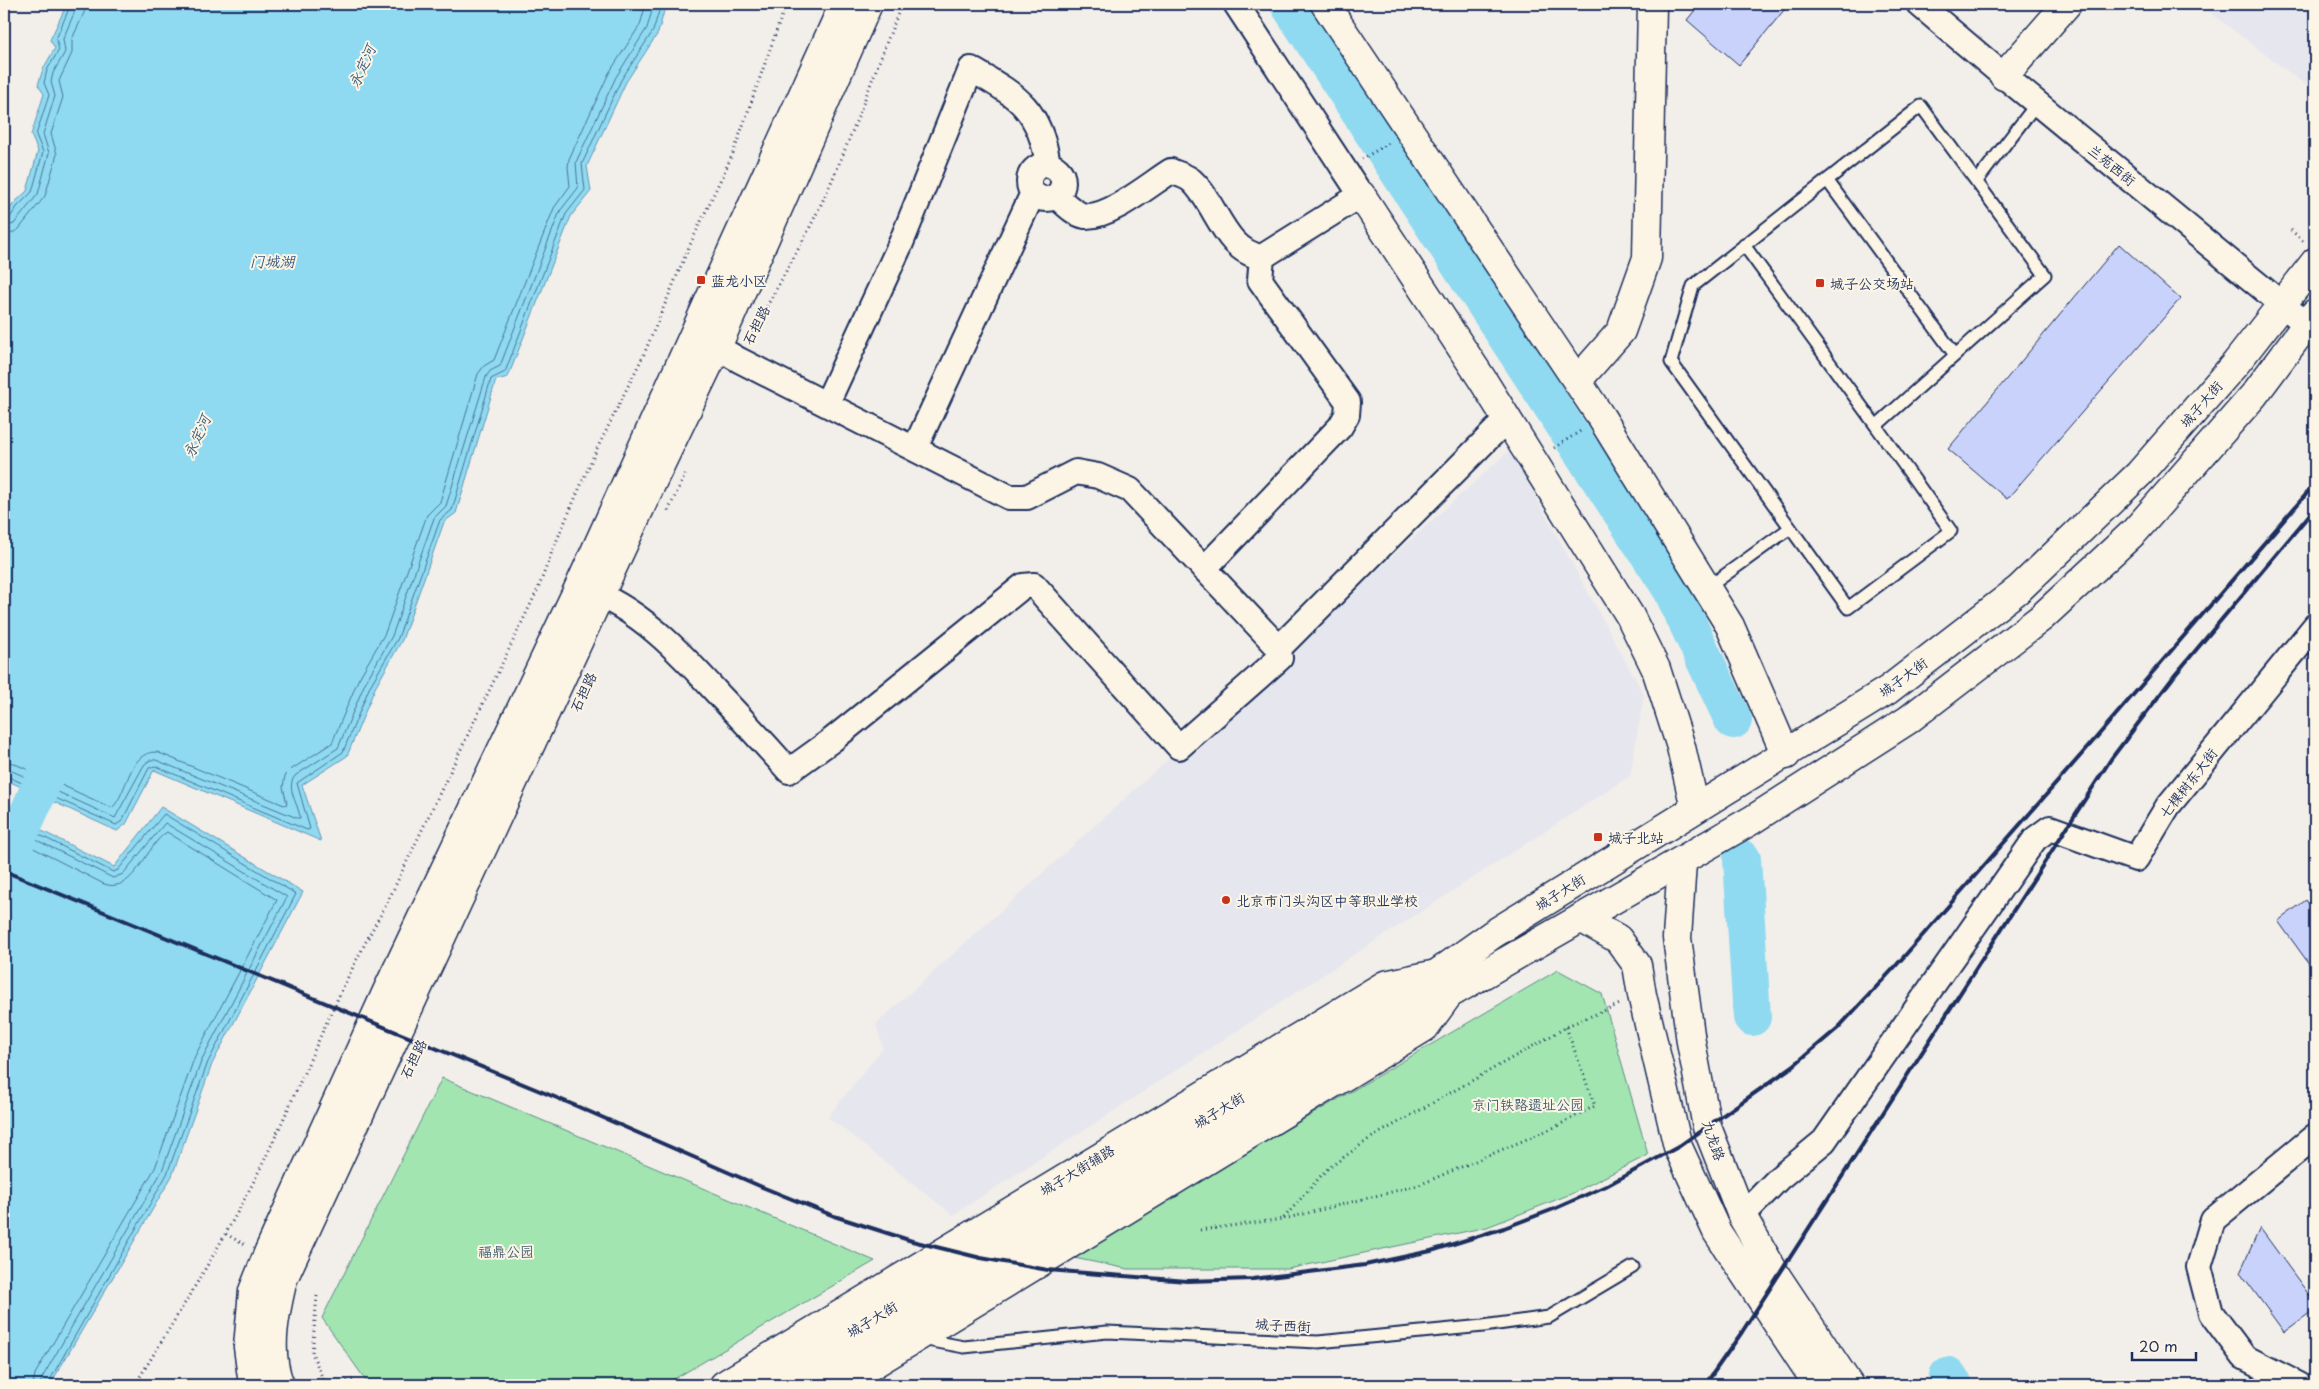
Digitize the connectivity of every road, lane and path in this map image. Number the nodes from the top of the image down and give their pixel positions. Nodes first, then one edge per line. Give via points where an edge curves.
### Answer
1 (786, 4) edge
2 (844, 4) edge
3 (868, 4) edge
4 (902, 4) edge
5 (1236, 4) edge
6 (1326, 4) edge
7 (1652, 4) edge
8 (1919, 4) edge
9 (2067, 4) edge
10 (2004, 76) junction
11 (2037, 103) junction
12 (1409, 130) junction
13 (1048, 164) junction
14 (1345, 170) junction
15 (1827, 180) junction
16 (1977, 180) junction
17 (1033, 193) junction
18 (1362, 195) junction
19 (1056, 196) junction
20 (1744, 245) junction
21 (1262, 257) junction
22 (2315, 262) edge
23 (2283, 305) junction
24 (2311, 319) edge
25 (728, 353) junction
26 (1956, 355) junction
27 (1577, 381) junction
28 (827, 403) junction
29 (1601, 417) junction
30 (1507, 419) junction
31 (1876, 426) junction
32 (915, 448) junction
33 (1532, 462) junction
34 (689, 466) dead end
35 (664, 519) dead end
36 (1790, 528) junction
37 (1204, 569) junction
38 (1707, 588) junction
39 (590, 591) junction
40 (2315, 626) edge
41 (1280, 648) junction
42 (1786, 755) junction
43 (1696, 808) junction
44 (1682, 862) junction
45 (1581, 918) junction
46 (1443, 984) junction
47 (1642, 995) junction
48 (1566, 1027) junction
49 (2315, 1136) edge
50 (1742, 1216) junction
51 (1284, 1219) junction
52 (1200, 1230) dead end
53 (226, 1234) junction
54 (250, 1248) dead end
55 (1633, 1267) dead end
56 (317, 1296) dead end
57 (918, 1338) junction
58 (135, 1385) edge
59 (253, 1385) edge
60 (280, 1385) edge
61 (356, 1385) edge
62 (724, 1385) edge
63 (762, 1385) edge
64 (807, 1385) edge
65 (839, 1385) edge
66 (1818, 1385) edge
67 (1849, 1385) edge
68 (2297, 1385) edge

1 - 53 path via 734,151 644,354 594,454 538,589 384,909 357,955 260,1168
2 - 39 main road, 石担路
3 - 25 main road, 石担路
4 - 25 path, 石担路 via 862,110 813,221
5 - 14 street
6 - 12 main road
7 - 27 main road via 1647,258 1621,331
8 - 10 street, 兰苑西街
9 - 10 main road
10 - 11 street, 兰苑西街
11 - 16 lane
11 - 23 street, 兰苑西街
12 - 14 path
12 - 27 main road
13 - 17 street via 1032,170 1029,182
13 - 19 street via 1058,169 1064,179 1062,190
13 - 28 street via 1036,122 1017,97 971,69 901,243
14 - 18 street
15 - 16 lane via 1921,106
15 - 20 lane
15 - 26 lane
16 - 26 lane via 2045,275
17 - 19 street via 1042,199
17 - 32 street
18 - 21 street
18 - 30 main road
19 - 21 street via 1084,216 1102,214 1171,171 1191,180 1238,246 1250,255
20 - 31 lane
20 - 36 lane via 1694,286 1671,362
21 - 37 street via 1260,280 1348,402 1347,415 1340,427
22 - 23 main road, 城子大街
23 - 24 street, 兰苑西街
23 - 42 main road, 城子大街 via 2139,474 2019,589 1888,690
24 - 44 main road, 城子大街 via 2254,394 2135,531 2041,618 1908,720
25 - 28 street
25 - 39 main road, 石担路
26 - 31 lane
27 - 29 main road
28 - 32 street
29 - 33 path
29 - 38 main road
30 - 33 main road
30 - 41 street
31 - 36 lane via 1951,531 1848,608
32 - 37 street via 1009,496 1027,497 1076,472 1098,476 1130,490
33 - 43 main road via 1630,616 1656,669
34 - 35 path
36 - 38 lane
37 - 41 street
38 - 42 main road via 1730,626
39 - 41 street via 623,607 675,647 789,770 832,740 1023,586 1034,585 1179,747 1280,658
39 - 59 main road, 石担路 via 388,989 269,1251 253,1291 248,1347
39 - 60 main road, 石担路 via 283,1279 272,1328
40 - 50 street, 七棵树东大街 via 2168,806 2136,859 2050,828 2035,839 1824,1141 1779,1178
42 - 43 main road, 城子大街
43 - 46 main road, 城子大街 via 1493,934
44 - 45 main road, 城子大街
44 - 50 main road, 九龙路 via 1677,938 1691,1042 1708,1127
45 - 46 main road, 城子大街
45 - 47 main road via 1618,939 1637,965
46 - 57 main road via 1425,1027
46 - 62 main road, 城子大街辅路 via 1385,985
46 - 63 main road, 城子大街 via 1397,1002
46 - 64 main road, 城子大街
47 - 48 path
47 - 66 main road via 1678,1146 1717,1232
48 - 51 path via 1369,1139 1326,1170
48 - 51 path via 1595,1106 1555,1127 1419,1185
49 - 68 street via 2213,1220 2199,1267 2211,1312 2244,1357
50 - 67 main road, 九龙路 via 1777,1276
51 - 52 path
53 - 54 path
53 - 58 path
55 - 57 lane, 城子西街 via 1549,1317 1483,1326 1318,1342 1107,1332 964,1347
56 - 61 path via 312,1353 323,1379 336,1383 353,1380
57 - 65 main road

